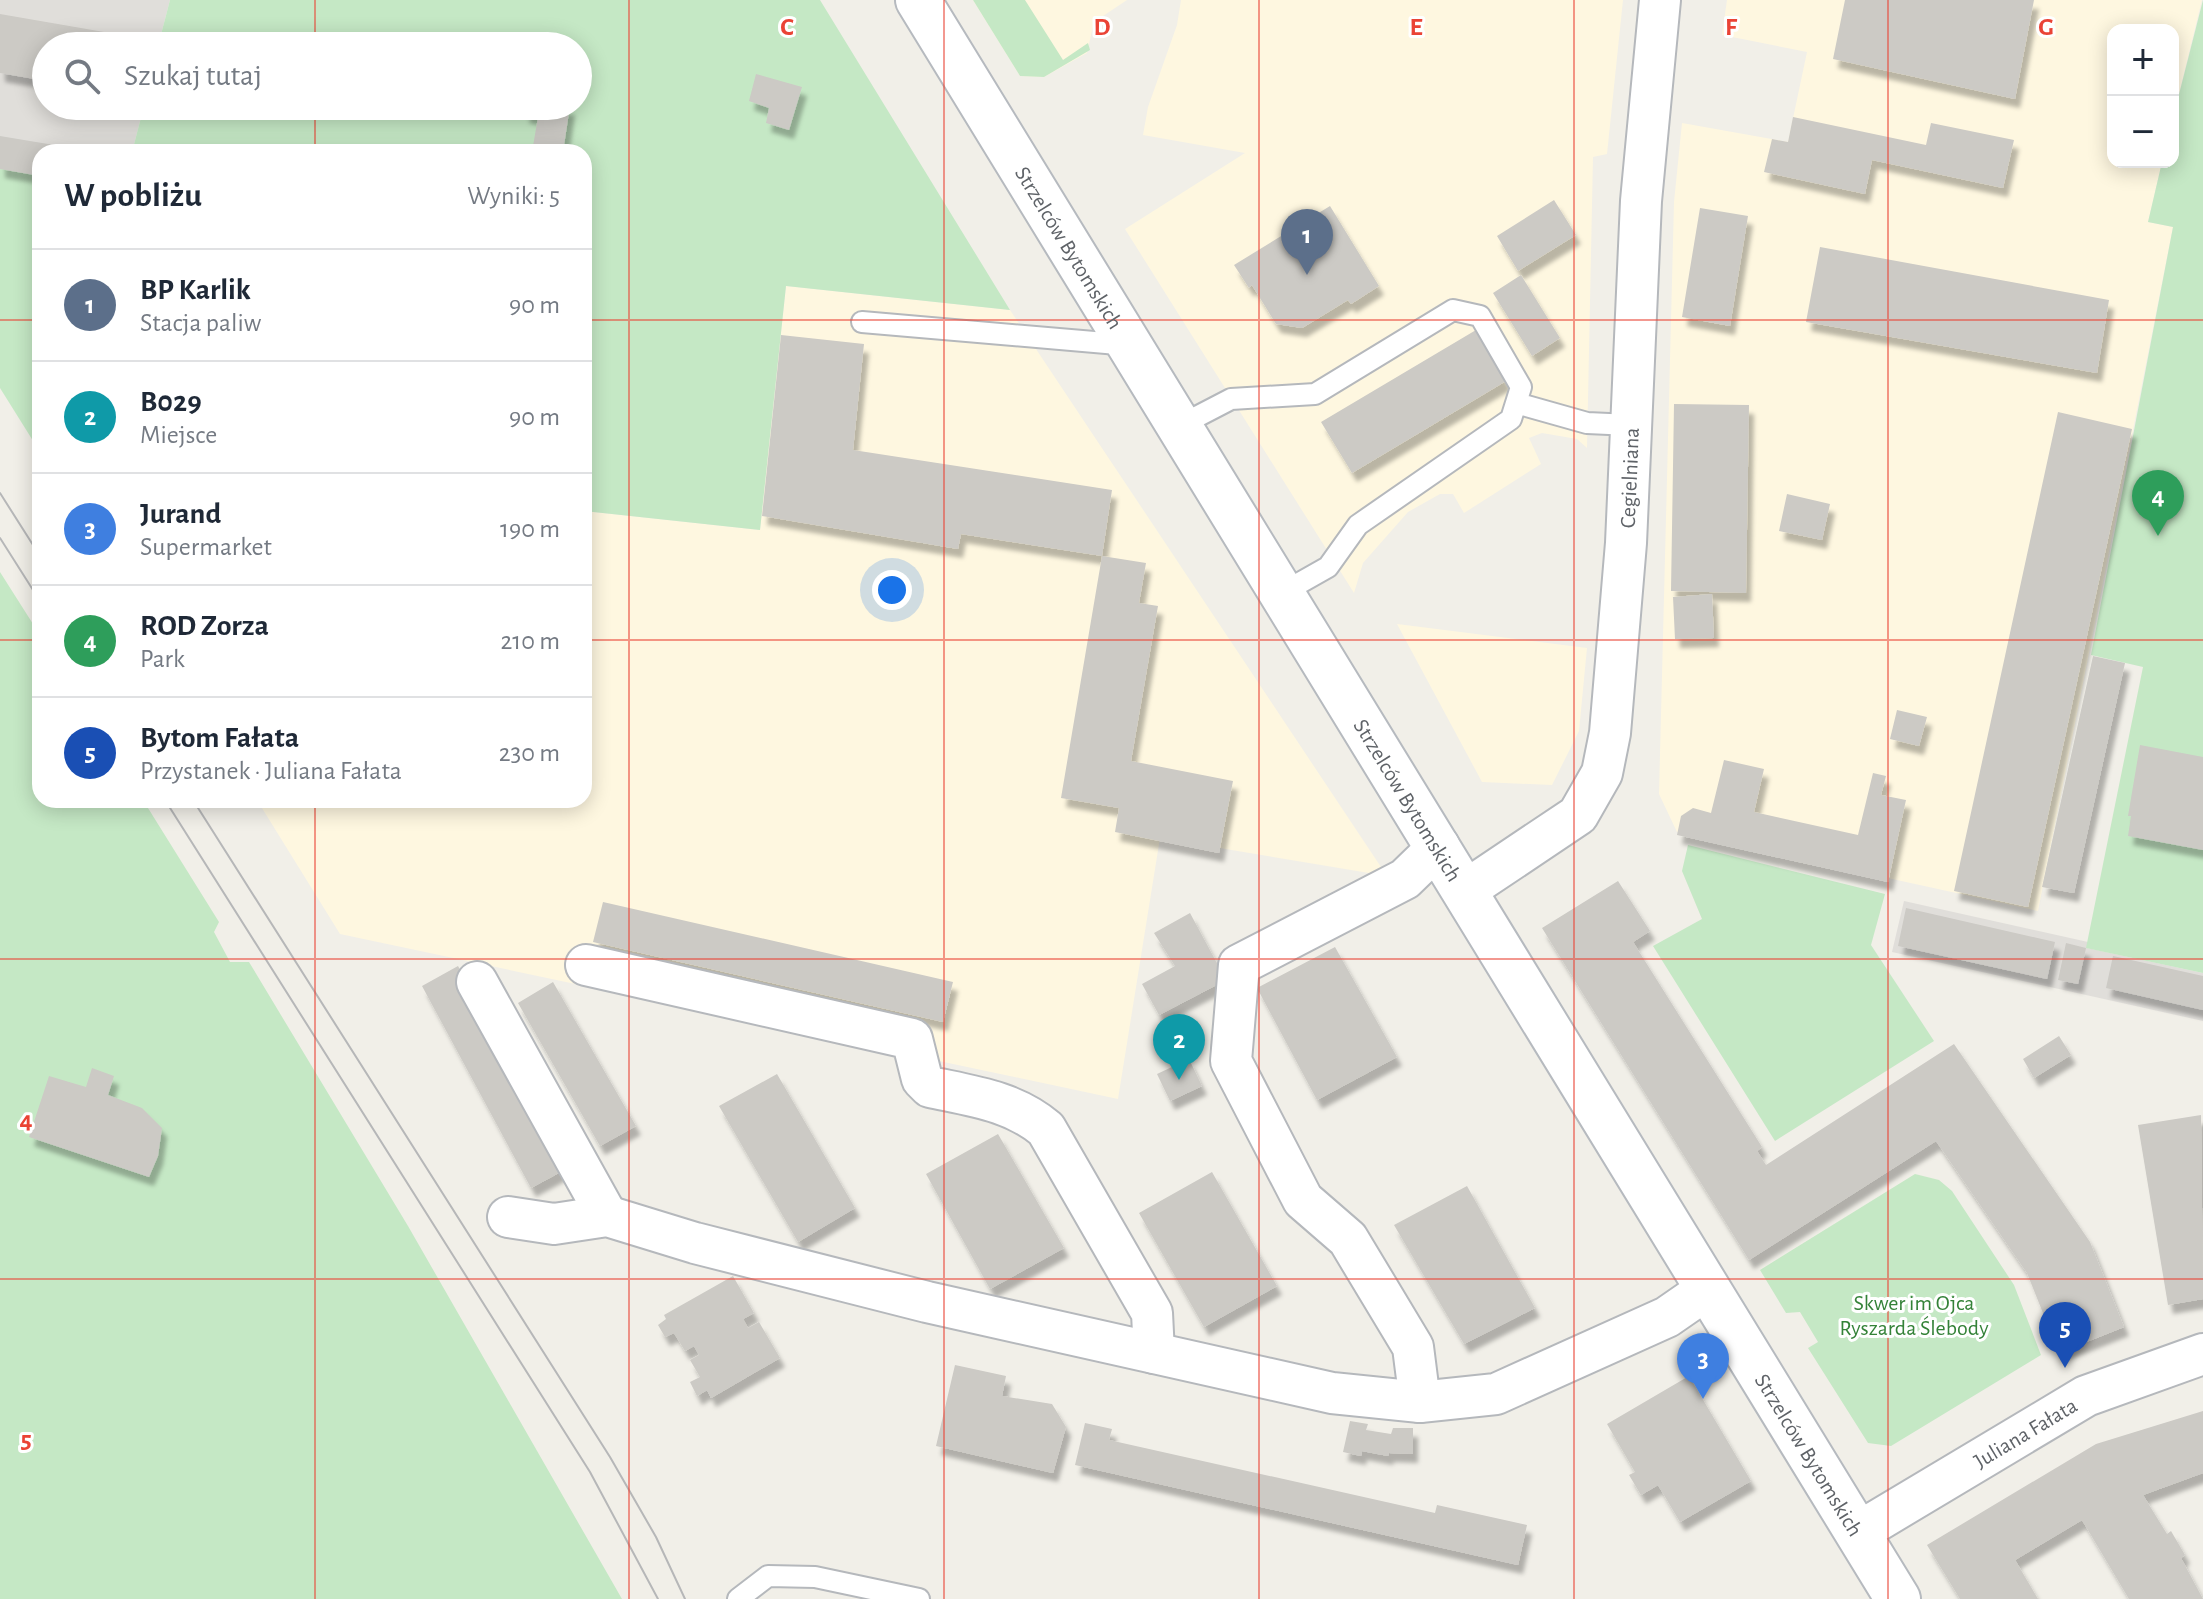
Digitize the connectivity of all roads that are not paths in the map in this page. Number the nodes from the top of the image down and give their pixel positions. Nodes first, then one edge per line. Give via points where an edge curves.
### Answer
1 (918, 0) edge
2 (1660, 0) edge
3 (862, 322) dead end
4 (1129, 345) junction
5 (1516, 403) junction
6 (1631, 425) junction
7 (1179, 426) junction
8 (1282, 593) junction
9 (1439, 846) junction
10 (1466, 890) junction
11 (586, 965) dead end
12 (477, 982) dead end
13 (607, 1216) junction
14 (508, 1217) dead end
15 (1706, 1290) junction
16 (1154, 1353) junction
17 (2203, 1354) edge
18 (1420, 1402) junction
19 (1857, 1533) junction
20 (738, 1599) edge
21 (919, 1599) edge
22 (1898, 1599) edge

1 - 4 main road, Strzelców Bytomskich
2 - 6 street, Cegielniana via 1641,201
3 - 4 lane
4 - 7 main road, Strzelców Bytomskich
5 - 6 lane via 1587,423
5 - 7 lane via 1521,387 1480,316 1453,310 1315,394 1231,399
5 - 8 lane via 1511,419 1358,525 1328,567
6 - 10 street, Cegielniana via 1626,543 1602,773 1578,815
7 - 8 main road, Strzelców Bytomskich
8 - 9 main road, Strzelców Bytomskich
9 - 10 main road, Strzelców Bytomskich
9 - 18 street via 1405,879 1239,965 1231,1061 1303,1200 1348,1239 1413,1347
10 - 15 main road, Strzelców Bytomskich
11 - 16 street via 912,1039 922,1079 930,1087 1029,1114 1046,1129 1152,1313
12 - 13 street
13 - 14 street via 554,1224
13 - 16 street via 927,1302
15 - 18 street via 1667,1317 1496,1394
15 - 19 main road, Strzelców Bytomskich
16 - 18 street via 1332,1393
17 - 19 street, Juliana Fałata via 2086,1396
19 - 22 main road, Strzelców Bytomskich
20 - 21 lane via 768,1576 815,1577

